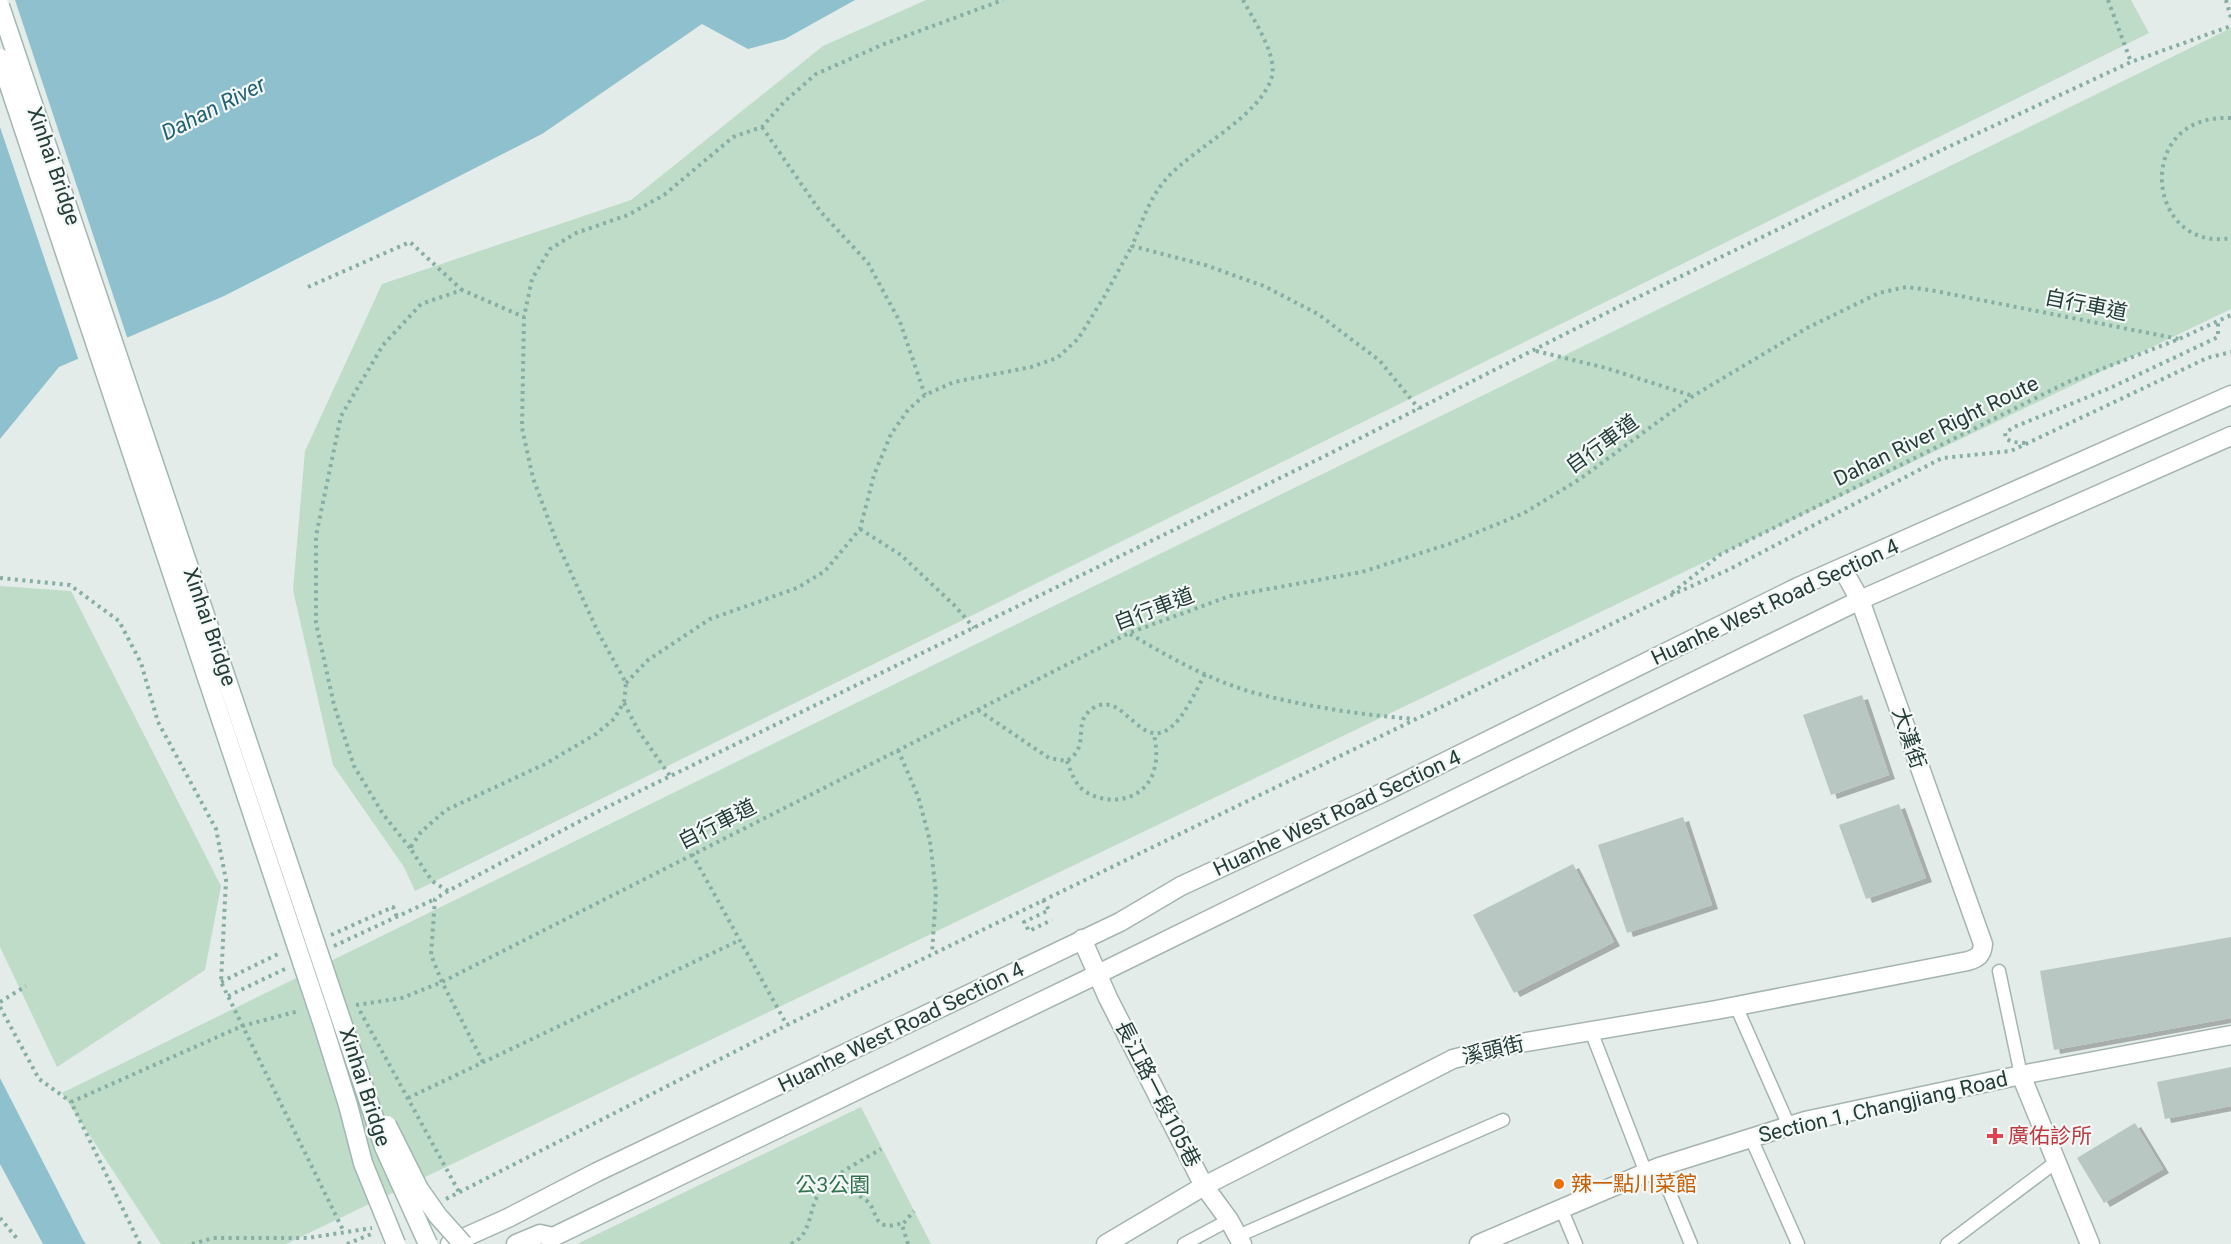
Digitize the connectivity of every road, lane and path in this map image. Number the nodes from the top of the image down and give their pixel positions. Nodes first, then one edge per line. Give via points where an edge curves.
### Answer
1 (1003, 0) edge
2 (1243, 0) edge
3 (2108, 0) edge
4 (2226, 0) edge
5 (0, 6) edge
6 (2231, 18) edge
7 (2231, 26) edge
8 (0, 58) edge
9 (2131, 62) junction
10 (2231, 118) edge
11 (762, 127) junction
12 (2231, 238) edge
13 (1132, 246) junction
14 (308, 287) dead end
15 (462, 290) junction
16 (2231, 315) edge
17 (524, 317) junction
18 (2218, 322) junction
19 (2179, 339) junction
20 (1534, 350) junction
21 (2231, 352) edge
22 (925, 395) junction
23 (2231, 395) edge
24 (1694, 396) junction
25 (1419, 410) junction
26 (2231, 436) edge
27 (2025, 443) junction
28 (861, 529) junction
29 (1842, 568) junction
30 (0, 578) edge
31 (1667, 597) junction
32 (1860, 600) junction
33 (974, 628) junction
34 (1129, 633) junction
35 (1205, 675) junction
36 (626, 683) junction
37 (624, 702) junction
38 (978, 710) junction
39 (1417, 719) junction
40 (1154, 734) junction
41 (898, 750) junction
42 (1067, 761) junction
43 (670, 776) junction
44 (410, 848) junction
45 (692, 854) junction
46 (448, 891) junction
47 (1043, 900) junction
48 (398, 917) dead end
49 (1052, 920) dead end
50 (323, 939) dead end
51 (1082, 939) junction
52 (740, 940) junction
53 (283, 951) dead end
54 (932, 954) junction
55 (1920, 969) joint
56 (1999, 971) dead end
57 (1098, 974) junction
58 (222, 982) junction
59 (442, 982) junction
60 (26, 986) dead end
61 (356, 1004) junction
62 (0, 1005) edge
63 (345, 1006) dead end
64 (1736, 1006) junction
65 (302, 1011) dead end
66 (787, 1024) junction
67 (242, 1026) junction
68 (1591, 1031) junction
69 (2231, 1035) edge
70 (483, 1062) junction
71 (2021, 1075) junction
72 (368, 1095) junction
73 (408, 1098) junction
74 (71, 1102) junction
75 (1503, 1120) dead end
76 (1789, 1126) junction
77 (1751, 1138) junction
78 (881, 1149) dead end
79 (2056, 1162) junction
80 (1652, 1170) junction
81 (835, 1179) junction
82 (1204, 1186) junction
83 (459, 1192) junction
84 (443, 1200) dead end
85 (1561, 1208) junction
86 (914, 1211) dead end
87 (0, 1218) edge
88 (1229, 1220) junction
89 (902, 1223) junction
90 (344, 1232) junction
91 (550, 1240) edge
92 (1240, 1240) edge
93 (19, 1241) dead end
94 (140, 1244) edge
95 (192, 1244) edge
96 (347, 1244) edge
97 (396, 1244) edge
98 (428, 1244) edge
99 (450, 1244) edge
100 (463, 1244) edge
101 (516, 1244) edge
102 (791, 1244) edge
103 (908, 1244) edge
104 (1106, 1244) edge
105 (1184, 1244) edge
106 (1479, 1244) edge
107 (1576, 1244) edge
108 (1691, 1244) edge
109 (1798, 1244) edge
110 (1947, 1244) edge
111 (2090, 1244) edge

1 - 11 path via 816,74
2 - 13 path via 1268,47 1272,74 1264,94 1236,122 1167,177 1149,204
3 - 9 path
4 - 6 path
5 - 72 street, Xinhai Bridge, bridge
7 - 9 path
8 - 97 street, Xinhai Bridge, bridge via 316,1003 363,1163
9 - 20 path via 1935,153
10 - 12 path via 2204,120 2180,134 2165,156 2161,183 2169,209 2188,229 2213,238
11 - 17 path via 733,138 664,195 628,215 576,233 550,249 532,279
11 - 22 path via 820,211 868,263 900,322
13 - 22 path via 1078,339 1057,358 954,382
13 - 25 path via 1264,286 1318,314 1380,361
14 - 15 path via 410,242
15 - 17 path
15 - 44 path via 421,304 383,345 341,416 316,536 316,623 334,705 354,766 383,814
16 - 18 path, Dahan River Right Route
17 - 36 path via 522,428 533,478 576,587
18 - 19 path, Dahan River Right Route
18 - 27 path via 2218,337 2005,433 2006,439
19 - 24 path, 自行車道 via 1906,287 1880,293 1807,328
19 - 31 path, Dahan River Right Route via 2068,382 1721,554
20 - 24 path
20 - 25 path
21 - 27 path via 2207,358
22 - 28 path via 891,434 874,475
23 - 29 street, Huanhe West Road Section 4
24 - 34 path, 自行車道 via 1580,479 1524,513 1449,544 1362,572 1230,596
25 - 33 path
26 - 32 street, Huanhe West Road Section 4
27 - 31 path via 2011,451 1942,459 1728,570
28 - 33 path via 901,555
28 - 36 path via 825,571 797,588 710,619 648,660
29 - 32 street, 大漢街
29 - 51 street, Huanhe West Road Section 4 via 1382,793 1181,886
30 - 58 path via 70,585 119,621 141,663 158,722 216,829 226,880
31 - 39 path
32 - 55 street, 大漢街 via 1983,944 1981,954 1968,961
32 - 57 street, Huanhe West Road Section 4
33 - 43 path
34 - 35 path
34 - 38 path, 自行車道
35 - 39 path via 1254,693 1316,707
35 - 40 path via 1179,719
36 - 37 path
37 - 43 path
37 - 44 path via 614,719 596,734 545,764 446,810 421,832
38 - 41 path, 自行車道
38 - 42 path via 1049,758
39 - 47 path
40 - 42 path via 1143,731 1126,713 1112,706 1097,706 1086,714 1080,728 1077,755
40 - 42 path via 1154,773 1142,790 1126,798 1105,800 1084,791 1072,776
41 - 45 path, 自行車道
41 - 54 path via 918,796 930,842 936,893
43 - 46 path
44 - 46 path via 432,881
45 - 52 path
45 - 59 path, 自行車道
46 - 59 path via 435,899 433,922 431,955
47 - 49 path via 1049,910 1024,922 1029,931
47 - 54 path
48 - 50 path via 393,907
51 - 57 street, 長江路一段105巷
51 - 99 street, Huanhe West Road Section 4
52 - 66 path
52 - 70 path
53 - 58 path
54 - 66 path
55 - 64 street, 溪頭街
56 - 71 lane
57 - 82 street, 長江路一段105巷
57 - 91 street, Huanhe West Road Section 4
58 - 67 path
59 - 61 path, 自行車道 via 402,998
59 - 70 path
60 - 62 path
61 - 63 path, 自行車道
61 - 73 path
62 - 74 path via 39,1079
64 - 68 street, 溪頭街
64 - 76 lane
65 - 67 path
66 - 83 path
67 - 74 path
67 - 90 path
68 - 80 lane
68 - 82 street, 溪頭街 via 1509,1044 1453,1059
69 - 71 street, Section 1, Changjiang Road
70 - 73 path
71 - 76 street, Section 1, Changjiang Road
71 - 79 street
72 - 98 street, Xinhai Bridge, bridge via 384,1147
72 - 100 street, bridge via 419,1189
73 - 83 path
74 - 94 path
75 - 92 lane
76 - 77 street, Section 1, Changjiang Road
77 - 80 street, Section 1, Changjiang Road
77 - 109 lane
78 - 81 path
79 - 110 lane
79 - 111 street
80 - 85 street, Section 1, Changjiang Road
80 - 108 lane
81 - 89 path via 870,1204 879,1221
81 - 102 path via 820,1191 802,1236
82 - 88 street, 長江路一段105巷
82 - 104 street, 溪頭街
83 - 84 path
85 - 106 street, Section 1, Changjiang Road
85 - 107 lane
86 - 89 path
87 - 93 path
88 - 92 street, 長江路一段105巷
88 - 105 lane
89 - 103 path
90 - 95 path via 308,1238 213,1239
90 - 96 path via 376,1230
91 - 101 street, Huanhe West Road Section 4 via 540,1234

